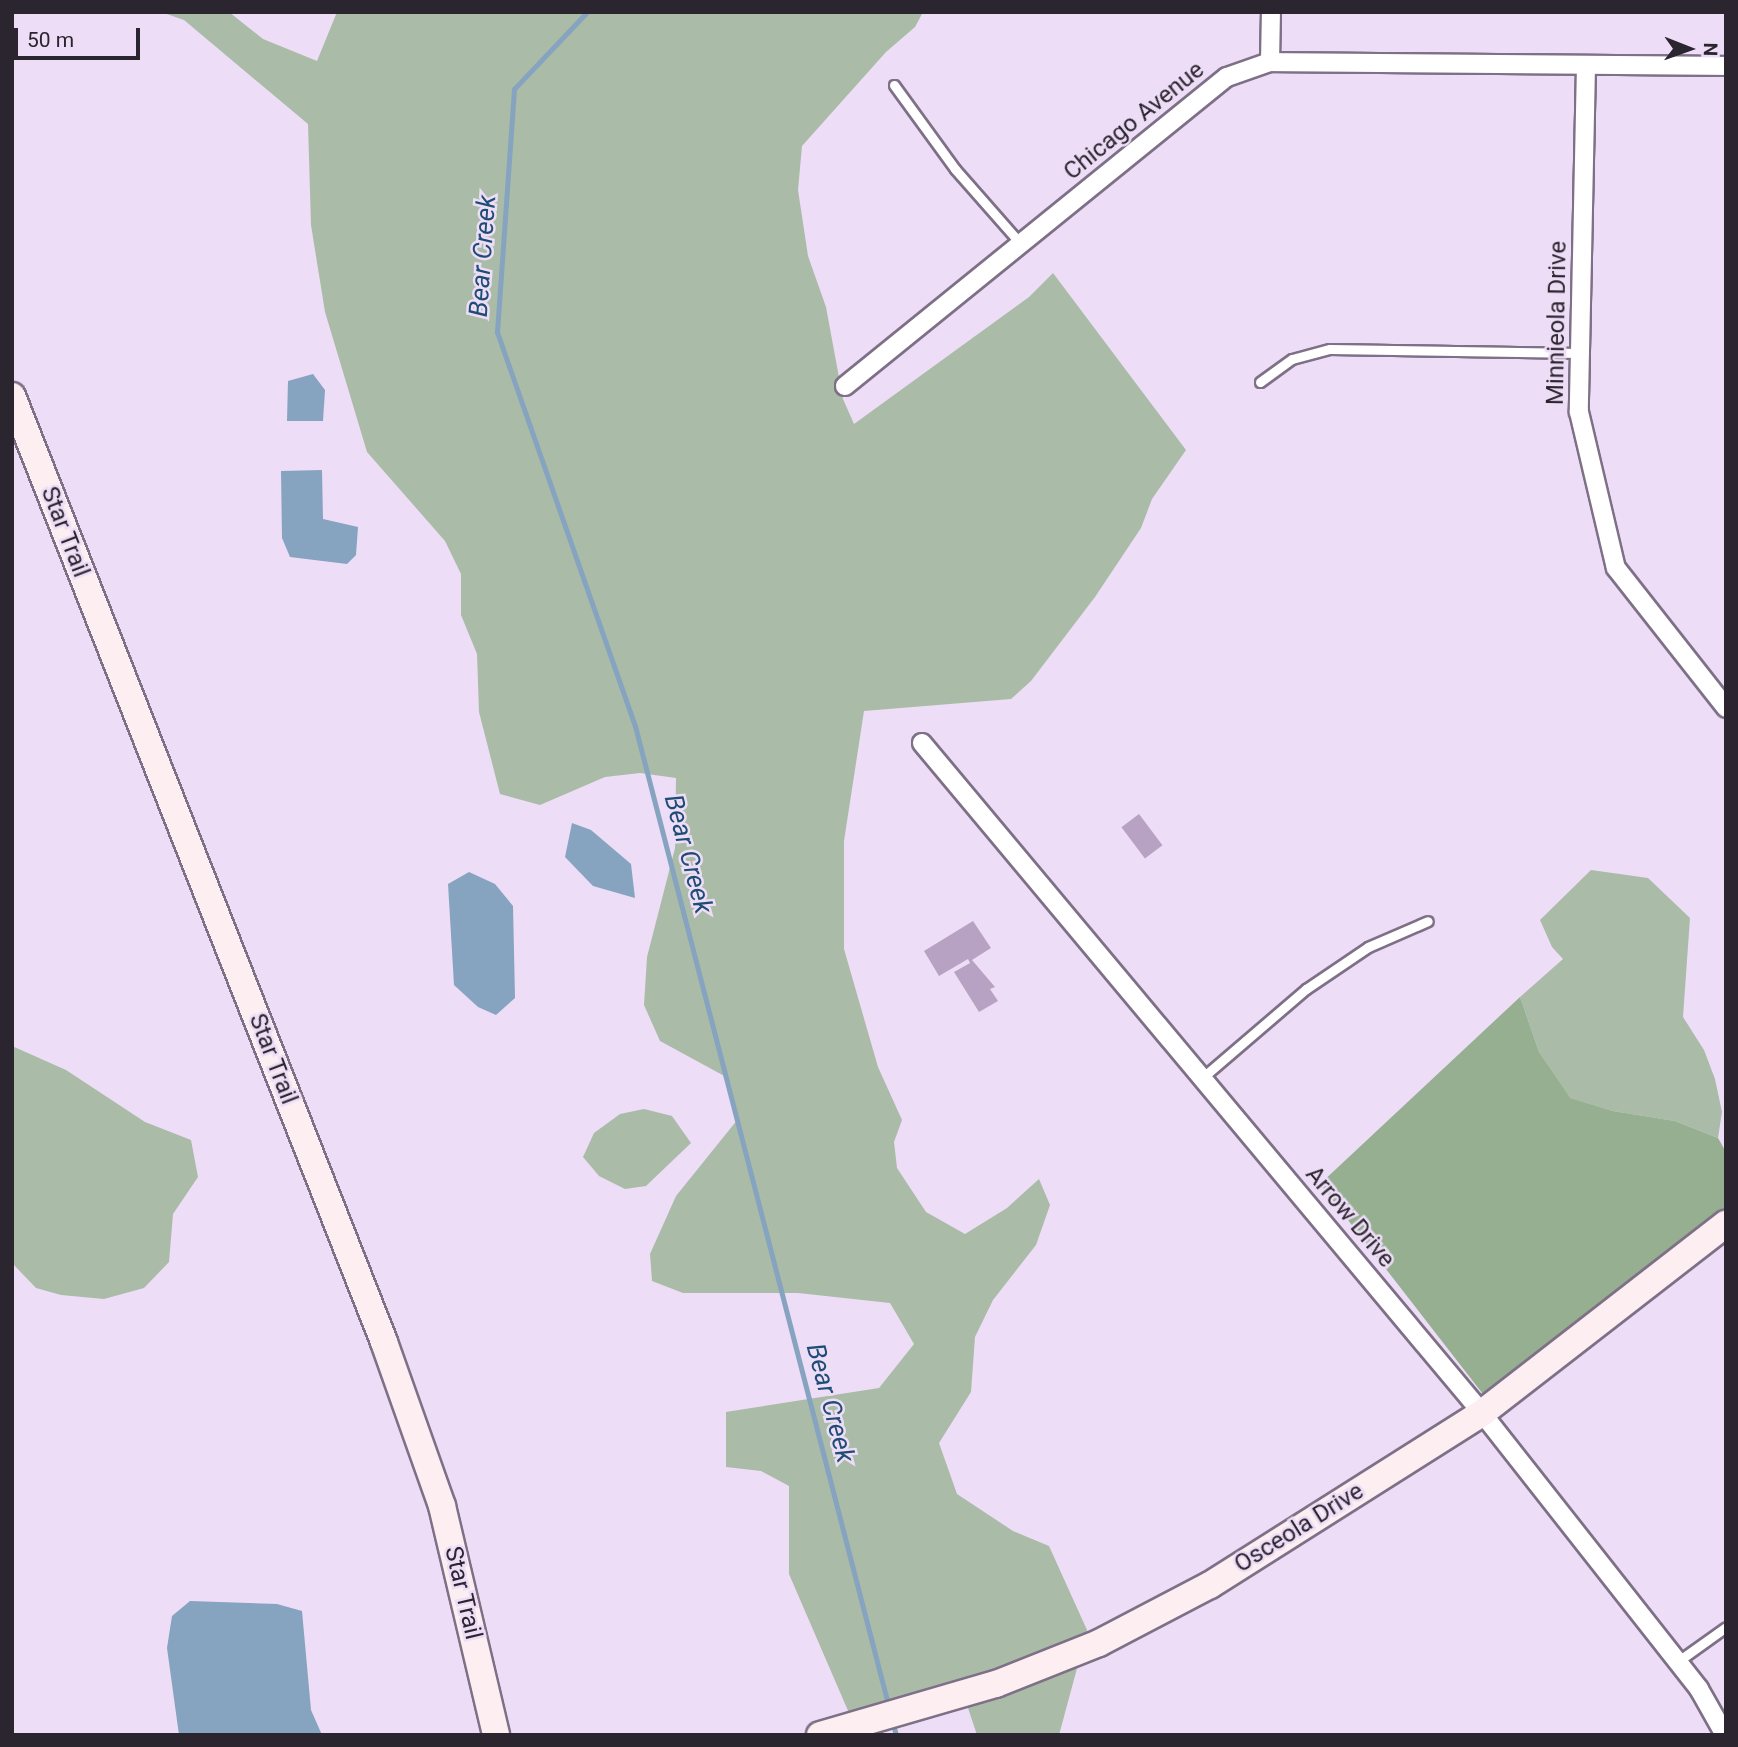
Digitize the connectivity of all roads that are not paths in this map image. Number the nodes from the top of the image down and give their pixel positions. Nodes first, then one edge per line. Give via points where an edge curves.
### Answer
1 (1270, 12) edge
2 (1270, 62) junction
3 (1586, 65) junction
4 (1726, 66) edge
5 (894, 85) dead end
6 (1021, 244) junction
7 (1581, 352) junction
8 (1260, 382) dead end
9 (845, 386) dead end
10 (12, 396) edge
11 (1726, 708) edge
12 (922, 743) dead end
13 (1428, 921) dead end
14 (1202, 1078) junction
15 (1726, 1224) edge
16 (1482, 1413) junction
17 (1726, 1627) edge
18 (1677, 1662) junction
19 (496, 1735) edge
20 (820, 1735) edge
21 (1725, 1735) edge

1 - 2 street
2 - 3 street, Chicago Avenue
2 - 6 street, Chicago Avenue via 1227,77
3 - 4 street, Chicago Avenue
3 - 7 street, Minnieola Drive
5 - 6 lane via 955,169
6 - 9 street, Chicago Avenue
7 - 8 lane via 1330,349 1292,359
7 - 11 street, Minnieola Drive via 1580,412 1616,568
10 - 19 street, Star Trail via 384,1342 442,1506
12 - 14 street, Arrow Drive
13 - 14 lane via 1368,947 1306,989
14 - 16 street, Arrow Drive
15 - 16 street, Osceola Drive
16 - 18 street, Arrow Drive
16 - 20 street, Osceola Drive via 1209,1585 1099,1643 996,1684
17 - 18 lane
18 - 21 street, Arrow Drive via 1699,1689

